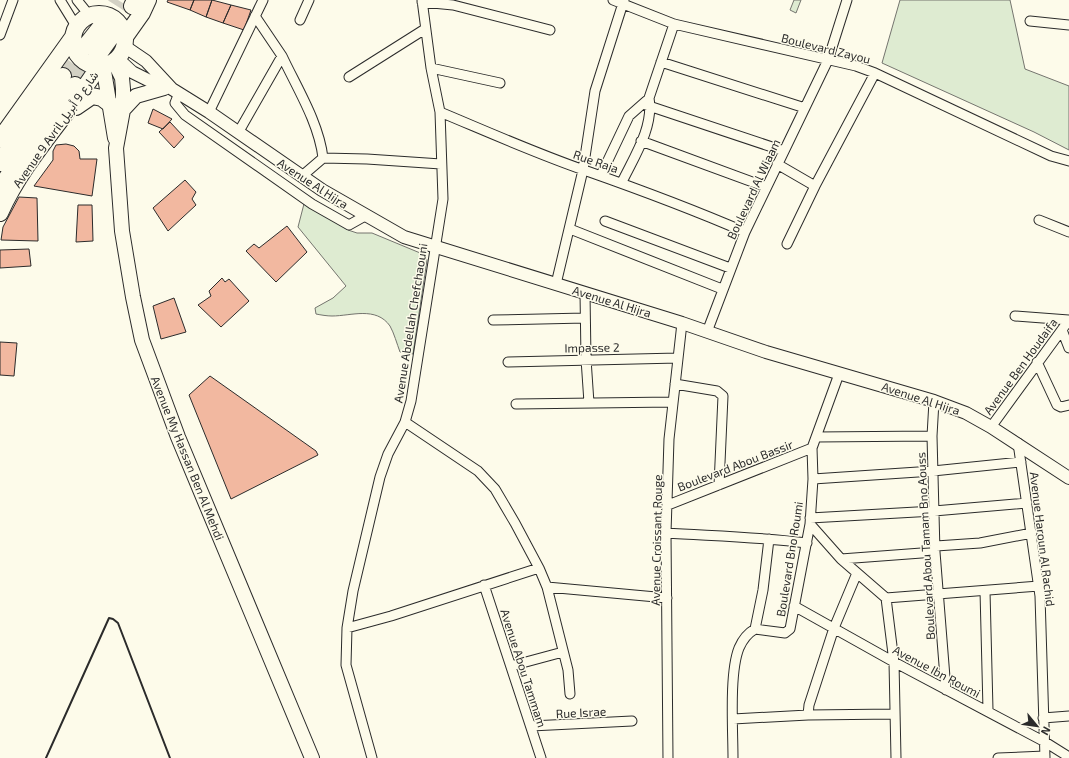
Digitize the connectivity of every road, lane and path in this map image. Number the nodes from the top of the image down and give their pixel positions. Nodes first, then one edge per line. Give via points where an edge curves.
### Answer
1 (13, 0) edge
2 (60, 0) edge
3 (77, 0) edge
4 (103, 0) edge
5 (148, 0) edge
6 (263, 0) edge
7 (309, 0) edge
8 (613, 0) edge
9 (847, 0) edge
10 (422, 1) edge
11 (623, 2) edge
12 (255, 16) junction
13 (300, 20) dead end
14 (1030, 21) dead end
15 (674, 24) junction
16 (1069, 25) edge
17 (425, 29) junction
18 (550, 30) dead end
19 (75, 31) junction
20 (0, 35) edge
21 (105, 44) junction
22 (282, 56) junction
23 (828, 60) junction
24 (660, 62) junction
25 (431, 68) junction
26 (875, 73) junction
27 (349, 77) dead end
28 (500, 83) dead end
29 (172, 90) junction
30 (648, 103) junction
31 (117, 106) junction
32 (805, 108) junction
33 (208, 112) junction
34 (440, 112) junction
35 (61, 120) junction
36 (238, 132) junction
37 (0, 139) edge
38 (641, 140) junction
39 (784, 151) junction
40 (271, 155) junction
41 (323, 158) junction
42 (1069, 161) edge
43 (0, 163) edge
44 (441, 164) junction
45 (777, 164) junction
46 (261, 169) junction
47 (583, 170) junction
48 (601, 175) junction
49 (302, 176) junction
50 (622, 182) junction
51 (815, 186) junction
52 (766, 187) junction
53 (0, 189) edge
54 (322, 190) junction
55 (312, 204) junction
56 (0, 213) edge
57 (364, 216) junction
58 (1039, 220) dead end
59 (605, 221) dead end
60 (570, 229) junction
61 (745, 232) junction
62 (1069, 232) edge
63 (787, 244) dead end
64 (435, 247) junction
65 (730, 268) junction
66 (556, 284) junction
67 (722, 289) junction
68 (585, 293) junction
69 (1015, 316) dead end
70 (585, 318) junction
71 (493, 320) dead end
72 (1069, 320) edge
73 (682, 323) junction
74 (1062, 330) junction
75 (707, 332) junction
76 (1069, 348) edge
77 (678, 358) junction
78 (586, 359) junction
79 (508, 362) dead end
80 (1037, 362) junction
81 (839, 374) junction
82 (675, 384) junction
83 (934, 401) junction
84 (672, 402) junction
85 (589, 403) junction
86 (516, 404) dead end
87 (1069, 405) edge
88 (405, 422) junction
89 (991, 427) junction
90 (932, 436) junction
91 (816, 437) junction
92 (1018, 443) junction
93 (812, 448) junction
94 (1021, 462) junction
95 (933, 471) junction
96 (1069, 478) edge
97 (814, 479) junction
98 (719, 485) junction
99 (1028, 503) junction
100 (668, 505) junction
101 (934, 511) junction
102 (810, 521) junction
103 (666, 533) junction
104 (1032, 533) junction
105 (769, 539) junction
106 (806, 543) junction
107 (936, 549) junction
108 (841, 559) junction
109 (539, 568) junction
110 (857, 573) junction
111 (484, 585) junction
112 (1039, 586) junction
113 (547, 587) junction
114 (985, 591) junction
115 (937, 594) junction
116 (667, 598) junction
117 (886, 598) junction
118 (794, 606) junction
119 (347, 628) junction
120 (834, 628) junction
121 (754, 629) junction
122 (563, 652) junction
123 (894, 662) junction
124 (511, 666) junction
125 (946, 690) junction
126 (570, 694) dead end
127 (988, 710) junction
128 (895, 714) junction
129 (808, 715) junction
130 (1069, 716) edge
131 (1043, 718) junction
132 (733, 719) junction
133 (632, 721) dead end
134 (531, 726) junction
135 (1045, 742) junction
136 (1045, 757) edge
137 (1069, 757) edge
138 (312, 758) edge
139 (372, 758) edge
140 (541, 758) edge
141 (668, 758) edge
142 (733, 758) edge
143 (896, 758) edge
144 (998, 758) edge

1 - 20 street
2 - 19 street
3 - 21 street
4 - 21 highway, Avenue 9 Avril شارع 9 أبريل
5 - 21 highway, Avenue 9 Avril شارع 9 أبريل via 142,13
6 - 12 street
7 - 13 street
8 - 11 street, Boulevard Zayou
9 - 23 street, Boulevard Al Wiaam
10 - 17 street, Avenue Abdellah Chefchaouni
10 - 18 street via 453,5
11 - 15 street, Boulevard Zayou
11 - 47 street via 594,91
12 - 22 street
12 - 33 street
14 - 16 street
15 - 23 street, Boulevard Zayou
15 - 24 street
17 - 25 street, Avenue Abdellah Chefchaouni
17 - 27 street
19 - 21 highway
19 - 21 highway via 73,46 80,58 92,65
19 - 37 highway
21 - 29 street, Avenue Al Hijra via 132,72
21 - 29 street, Avenue Al Hijra via 146,61
21 - 31 main road, Avenue My Hassan Ben Al Mehdi
21 - 35 highway, Avenue 9 Avril شارع 9 أبريل via 86,87
22 - 36 street
22 - 41 street via 315,126
23 - 26 street, Boulevard Zayou
23 - 32 street, Boulevard Al Wiaam
24 - 30 street
24 - 32 street
25 - 28 street
25 - 34 street, Avenue Abdellah Chefchaouni
26 - 42 street, Boulevard Zayou via 1051,156
26 - 51 street
29 - 31 main road via 136,96
29 - 33 street, Avenue Al Hijra
29 - 46 street via 179,109
30 - 38 street via 649,121
30 - 39 street
30 - 48 street via 629,116
31 - 35 highway via 92,96
31 - 138 main road, Avenue My Hassan Ben Al Mehdi via 113,129 117,144 122,231 142,340 178,438
32 - 39 street, Boulevard Al Wiaam
33 - 36 street, Avenue Al Hijra
34 - 44 street, Avenue Abdellah Chefchaouni
34 - 47 street, Rue Raja
35 - 56 highway, Avenue 9 Avril شارع 9 أبريل via 42,145
36 - 40 street, Avenue Al Hijra
38 - 50 street
38 - 52 street
39 - 45 street, Boulevard Al Wiaam
40 - 46 street
40 - 49 street, Avenue Al Hijra
41 - 44 street
41 - 49 street
43 - 53 highway, Avenue 9 Avril شارع 9 أبريل via 27,122 69,81
44 - 64 street, Avenue Abdellah Chefchaouni via 442,204
45 - 51 street
45 - 52 street, Boulevard Al Wiaam
46 - 55 street
47 - 48 street, Rue Raja
47 - 60 street
48 - 50 street, Rue Raja
49 - 54 street, Avenue Al Hijra
50 - 61 street, Rue Raja
51 - 63 street
52 - 61 street, Boulevard Al Wiaam
54 - 55 street
54 - 57 street, Avenue Al Hijra
55 - 57 street via 349,225
57 - 64 street, Avenue Al Hijra via 404,237
58 - 62 street
59 - 65 street
60 - 66 street
60 - 67 street
61 - 65 street, Boulevard Al Wiaam
64 - 66 street, Avenue Al Hijra
64 - 88 street, Avenue Abdellah Chefchaouni via 411,401
65 - 67 street, Boulevard Al Wiaam
66 - 68 street, Avenue Al Hijra
67 - 75 street, Boulevard Al Wiaam
68 - 70 street
68 - 73 street, Avenue Al Hijra
69 - 72 street
70 - 71 street
70 - 78 street
72 - 74 street, Avenue Ben Houdaifa
73 - 75 street, Avenue Al Hijra
73 - 77 street, Avenue Croissant Rouge
74 - 76 street
74 - 80 street, Avenue Ben Houdaifa
75 - 81 street, Avenue Al Hijra
77 - 78 street, Impasse 2
77 - 82 street, Avenue Croissant Rouge
78 - 79 street, Impasse 2
78 - 85 street
80 - 87 street via 1057,405
80 - 89 street, Avenue Ben Houdaifa
81 - 83 street, Avenue Al Hijra
81 - 91 street, Boulevard Bno Roumi
82 - 84 street, Avenue Croissant Rouge
82 - 98 street via 717,391 723,396
83 - 89 street, Avenue Al Hijra via 966,413
83 - 90 street, Boulevard Abou Tamam Bno Aouss
84 - 85 street
84 - 100 street, Avenue Croissant Rouge
85 - 86 street
88 - 109 street via 487,479 515,522
88 - 119 street, Avenue Abdellah Chefchaouni via 388,454 380,477 353,591
89 - 92 street, Avenue Al Hijra
90 - 91 street
90 - 95 street, Boulevard Abou Tamam Bno Aouss
91 - 93 street, Boulevard Bno Roumi
92 - 94 street, Avenue Haroun Al Rachid
92 - 96 street, Avenue Al Hijra
93 - 97 street, Boulevard Bno Roumi
93 - 98 street, Boulevard Abou Bassir
94 - 95 street
94 - 99 street, Avenue Haroun Al Rachid
95 - 97 street
95 - 101 street, Boulevard Abou Tamam Bno Aouss
97 - 102 street, Boulevard Bno Roumi
98 - 100 street, Boulevard Abou Bassir
99 - 101 street
99 - 104 street, Avenue Haroun Al Rachid
100 - 103 street, Avenue Croissant Rouge
101 - 102 street
101 - 107 street, Boulevard Abou Tamam Bno Aouss
102 - 106 street, Boulevard Bno Roumi
102 - 108 street
103 - 105 street
103 - 116 street, Avenue Croissant Rouge
104 - 107 street
104 - 112 street, Avenue Haroun Al Rachid
105 - 106 street
105 - 121 street via 763,590
106 - 118 street, Boulevard Bno Roumi
107 - 108 street
107 - 115 street, Boulevard Abou Tamam Bno Aouss
108 - 110 street
109 - 111 street
109 - 113 street
110 - 117 street
110 - 120 street
111 - 119 street
111 - 124 street, Avenue Abou Tammam
112 - 114 street
112 - 131 street, Avenue Haroun Al Rachid
113 - 116 street
113 - 122 street
114 - 115 street
114 - 127 street
115 - 117 street
115 - 125 street, Boulevard Abou Tamam Bno Aouss
116 - 141 street, Avenue Croissant Rouge
117 - 123 street
118 - 120 street, Avenue Ibn Roumi
118 - 121 street, Boulevard Bno Roumi via 788,633
119 - 139 street, Avenue Abdellah Chefchaouni via 346,665
120 - 123 street, Avenue Ibn Roumi
120 - 129 street
121 - 132 street via 739,647 733,687
122 - 124 street
122 - 126 street
123 - 125 street, Avenue Ibn Roumi
123 - 128 street
124 - 134 street, Avenue Abou Tammam
125 - 127 street, Avenue Ibn Roumi
127 - 135 street, Avenue Ibn Roumi
128 - 129 street
128 - 143 street
129 - 132 street
130 - 131 street
131 - 135 street, Avenue Haroun Al Rachid
132 - 142 street
133 - 134 street, Rue Israe
134 - 140 street, Avenue Abou Tammam
135 - 136 street, Avenue Haroun Al Rachid
135 - 137 street, Avenue Ibn Roumi
136 - 144 street

